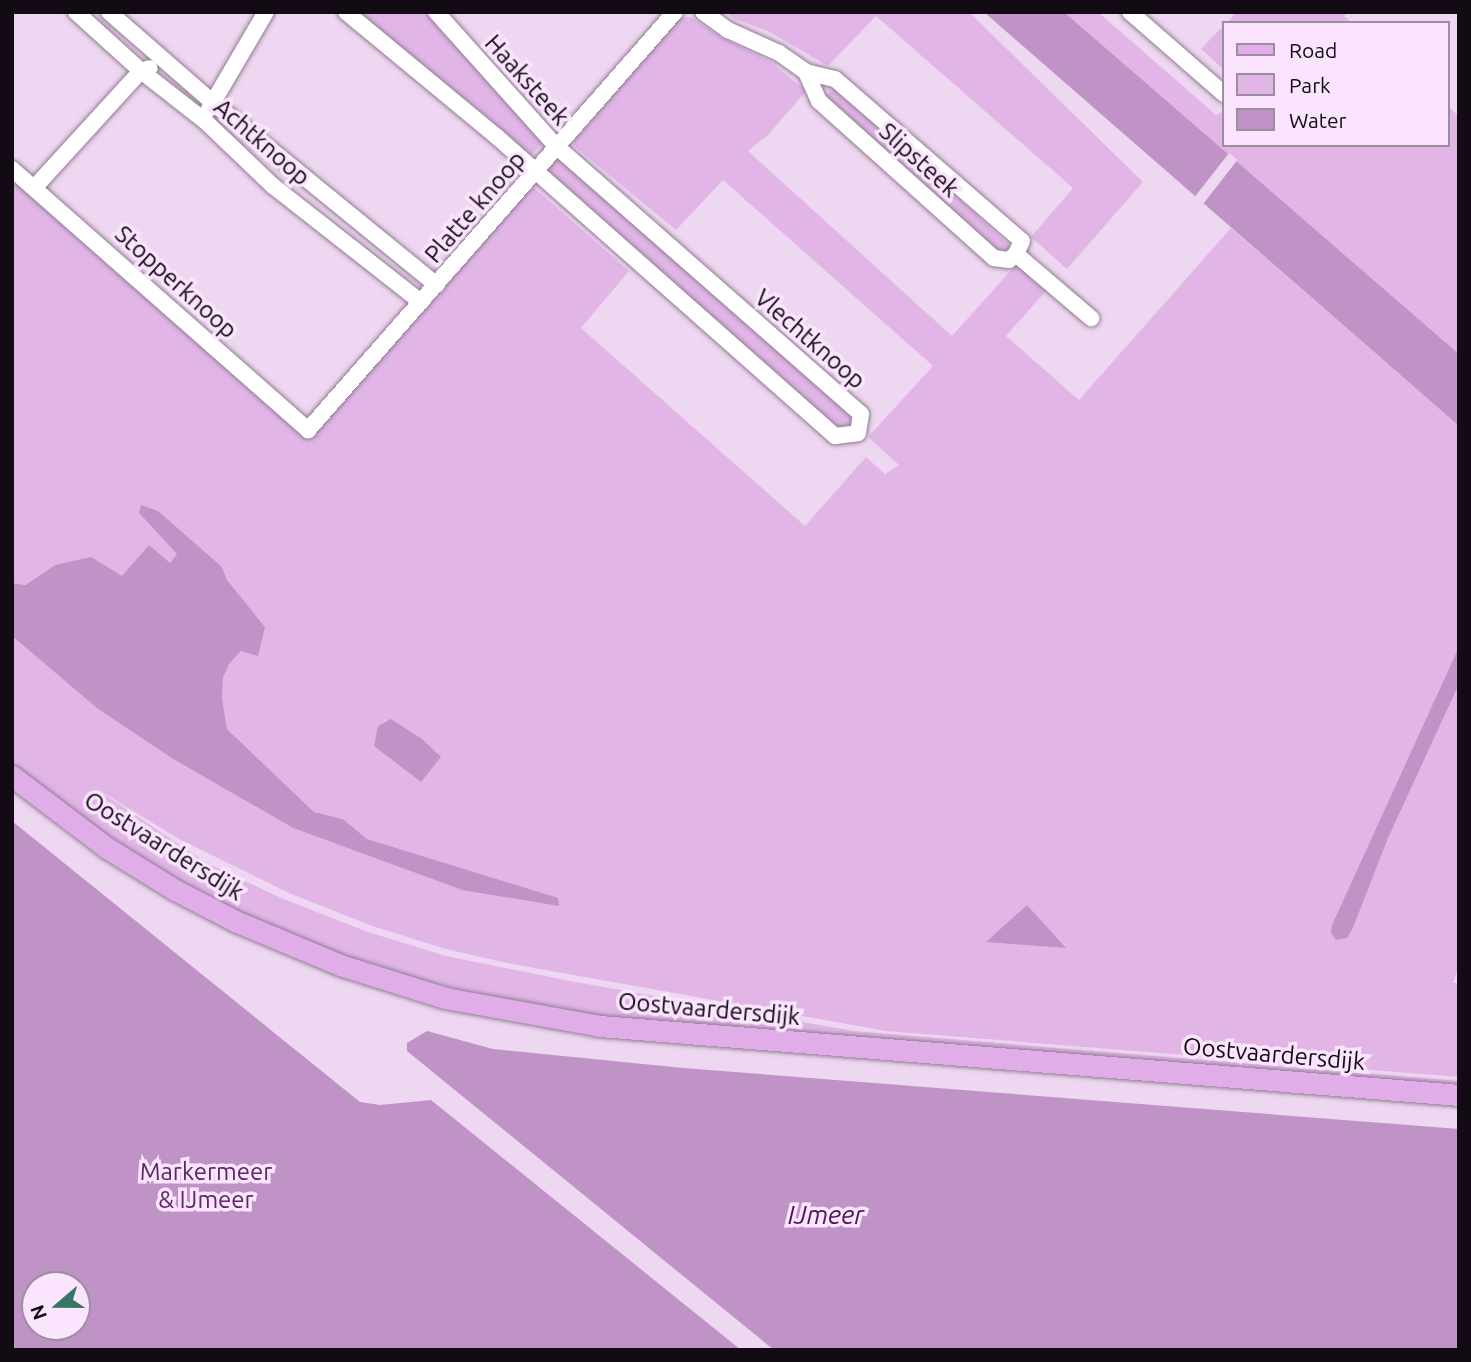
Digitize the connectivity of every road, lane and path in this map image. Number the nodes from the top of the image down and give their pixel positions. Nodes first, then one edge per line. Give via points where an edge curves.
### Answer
1 (76, 12) edge
2 (109, 12) edge
3 (266, 12) edge
4 (346, 12) edge
5 (436, 12) edge
6 (675, 12) edge
7 (703, 12) edge
8 (1130, 12) edge
9 (166, 63) junction
10 (141, 71) junction
11 (806, 72) junction
12 (1222, 92) edge
13 (211, 101) junction
14 (205, 121) junction
15 (556, 146) junction
16 (12, 169) edge
17 (536, 172) junction
18 (34, 188) junction
19 (1017, 254) junction
20 (437, 285) junction
21 (421, 302) junction
22 (1091, 318) dead end
23 (309, 430) joint
24 (12, 776) edge
25 (1459, 1095) edge

1 - 10 street, Achtknoop
2 - 9 street, Achtknoop
3 - 13 street
4 - 17 street
5 - 15 street, Haaksteek
6 - 15 street, Platte knoop
7 - 11 street, Slipsteek
8 - 12 street
9 - 10 street
9 - 13 street, Achtknoop
10 - 14 street, Achtknoop
10 - 18 street
11 - 19 street, Slipsteek via 835,79 1022,241
11 - 19 street, Slipsteek via 819,101 993,258 1009,260
13 - 14 street
13 - 20 street, Achtknoop
14 - 21 street, Achtknoop via 274,186
15 - 17 street, Platte knoop
15 - 17 street, Vlechtknoop via 861,414 858,433 835,436
16 - 18 street, Stopperknoop
17 - 20 street, Platte knoop
18 - 23 street, Stopperknoop
19 - 22 street, Slipsteek
20 - 21 street, Platte knoop
21 - 23 street, Platte knoop
24 - 25 main road, Oostvaardersdijk via 107,848 235,921 340,965 470,1003 600,1026

